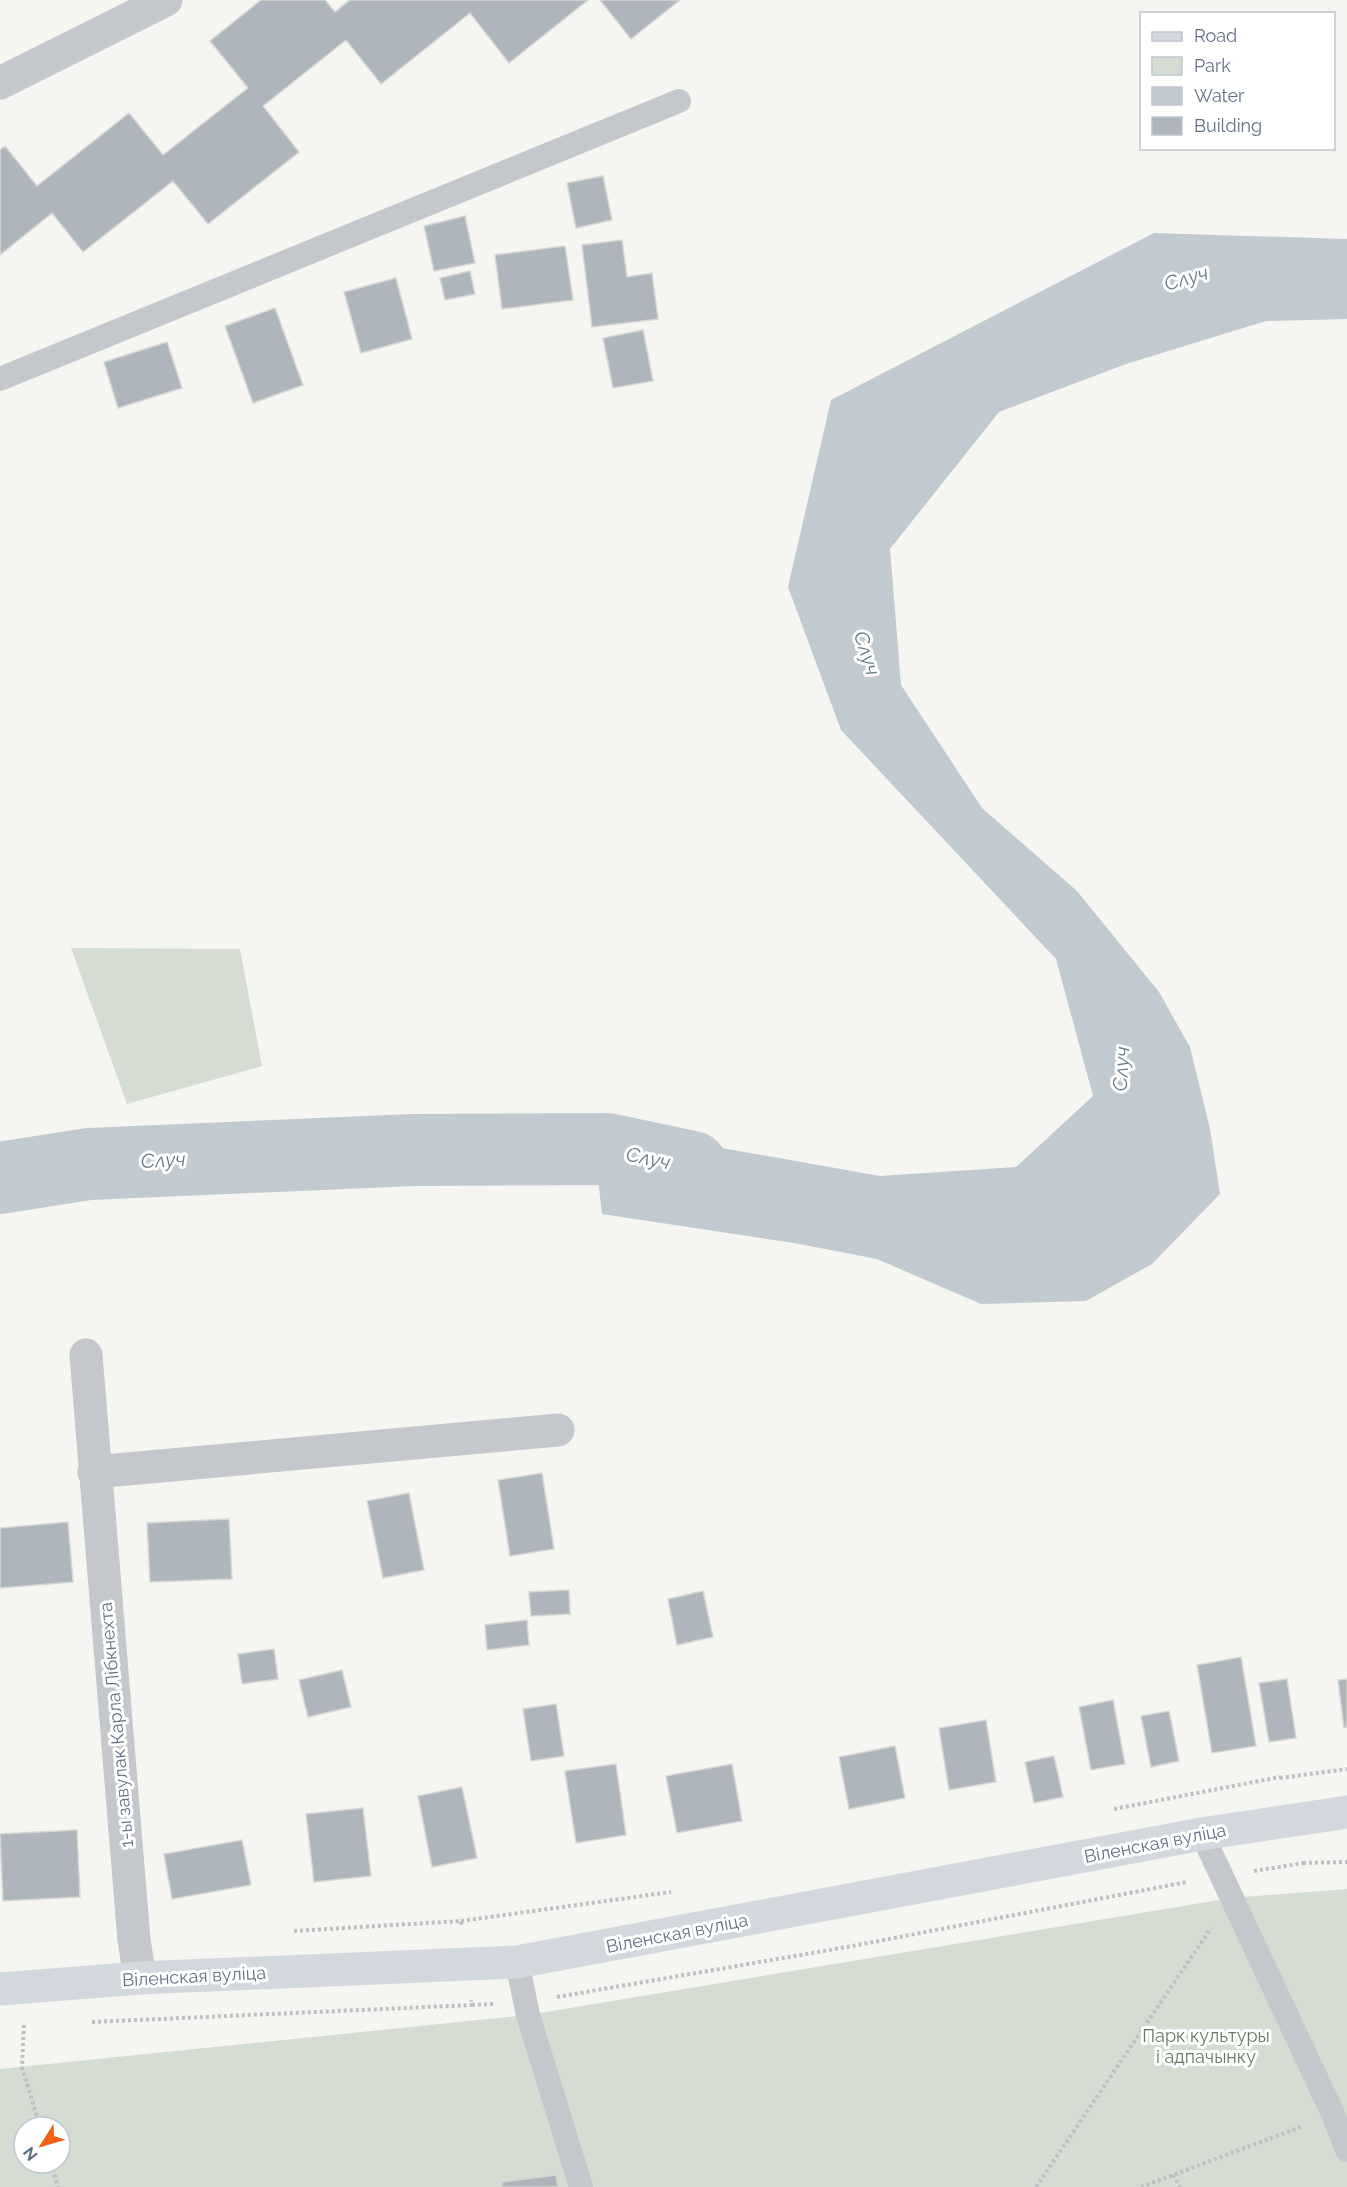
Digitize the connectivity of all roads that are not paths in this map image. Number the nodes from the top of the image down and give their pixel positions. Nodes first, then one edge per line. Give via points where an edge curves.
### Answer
1 (166, 0) edge
2 (0, 83) edge
3 (679, 101) dead end
4 (0, 379) edge
5 (86, 1355) dead end
6 (558, 1430) dead end
7 (93, 1472) junction
8 (1347, 1812) edge
9 (1202, 1834) junction
10 (517, 1962) junction
11 (140, 1978) junction
12 (0, 1989) edge
13 (1347, 2150) edge
14 (581, 2187) edge

1 - 2 street
3 - 4 lane
5 - 7 street, 1-ы завулак Карла Лібкнехта
6 - 7 street
7 - 11 street, 1-ы завулак Карла Лібкнехта
8 - 9 main road, Віленская вуліца
9 - 10 main road, Віленская вуліца
9 - 13 lane via 1334,2114
10 - 11 main road, Віленская вуліца
10 - 14 lane via 524,2002
11 - 12 main road, Віленская вуліца

